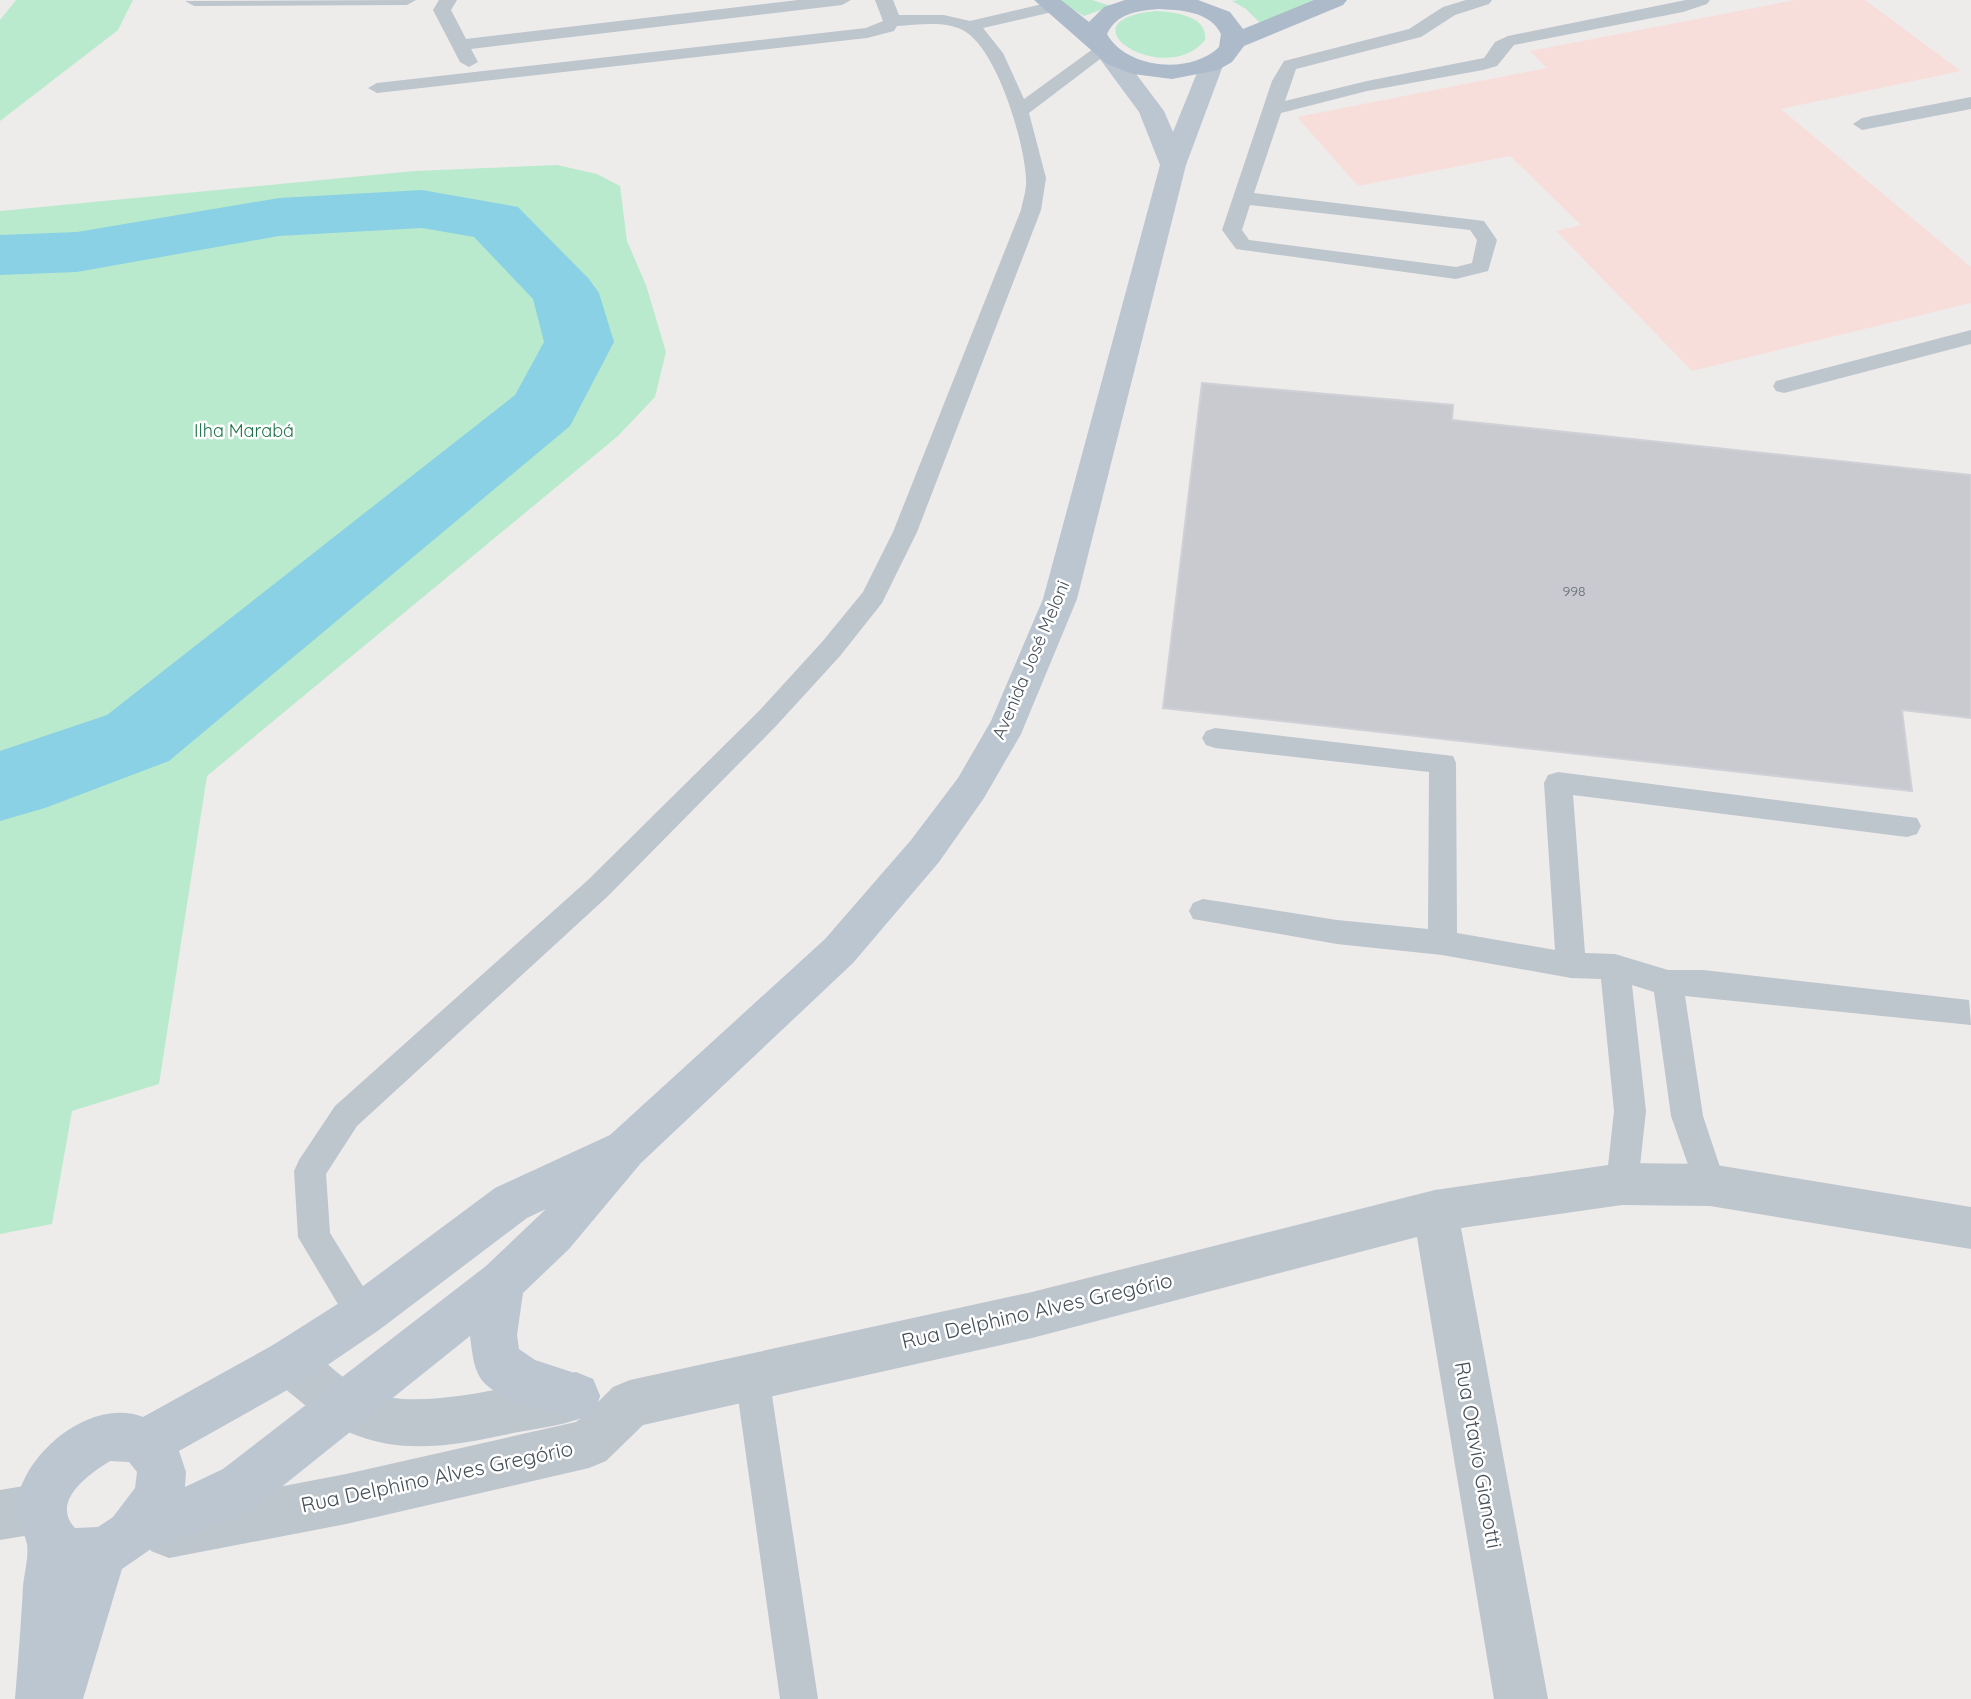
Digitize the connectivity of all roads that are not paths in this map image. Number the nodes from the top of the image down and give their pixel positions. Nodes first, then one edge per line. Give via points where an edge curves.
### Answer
1 (408, 0) edge
2 (448, 0) edge
3 (842, 0) edge
4 (1335, 0) edge
5 (1483, 0) edge
6 (1701, 0) edge
7 (194, 1) edge
8 (1184, 1) edge
9 (1136, 2) edge
10 (1050, 3) edge
11 (888, 10) edge
12 (971, 26) junction
13 (1234, 41) junction
14 (460, 45) junction
15 (1103, 50) junction
16 (1212, 63) junction
17 (477, 77) junction
18 (377, 88) dead end
19 (1969, 106) edge
20 (1274, 109) junction
21 (1021, 110) junction
22 (1862, 124) dead end
23 (1173, 165) junction
24 (1243, 198) junction
25 (1971, 337) edge
26 (1784, 386) dead end
27 (1215, 738) dead end
28 (1907, 826) dead end
29 (1203, 911) dead end
30 (1442, 943) junction
31 (1571, 965) junction
32 (1615, 967) junction
33 (1668, 983) junction
34 (1969, 1013) dead end
35 (626, 1149) junction
36 (1622, 1184) junction
37 (1710, 1185) junction
38 (1435, 1212) junction
39 (1971, 1228) edge
40 (502, 1282) junction
41 (363, 1314) junction
42 (290, 1362) junction
43 (752, 1376) junction
44 (576, 1396) junction
45 (630, 1404) junction
46 (345, 1405) junction
47 (145, 1443) junction
48 (32, 1522) edge
49 (121, 1541) junction
50 (42, 1699) edge
51 (57, 1699) edge
52 (799, 1699) edge
53 (1521, 1699) edge

1 - 7 lane
2 - 14 lane via 442,10
3 - 14 lane
4 - 13 main road
5 - 20 lane via 1449,11 1415,33 1290,65 1281,76
6 - 20 lane via 1508,41 1491,62 1477,66
8 - 9 main road
8 - 13 main road via 1225,21
9 - 15 main road via 1099,23 1095,34
10 - 12 lane
10 - 15 main road
11 - 12 lane
11 - 17 lane via 888,27 867,33
12 - 21 lane via 983,35
13 - 16 main road via 1231,49
14 - 17 lane
15 - 16 main road via 1126,64 1170,71
15 - 21 lane
15 - 23 street via 1151,111
16 - 23 street, Avenida José Meloni
17 - 18 lane
19 - 22 lane
20 - 24 lane
21 - 41 lane via 1037,180 1031,210 905,532 873,597 767,719 598,888 346,1116 310,1171 314,1237
23 - 35 street, Avenida José Meloni via 1060,600 1007,724 971,788 925,851 839,951
24 - 24 lane via 1232,230 1244,245 1456,273 1481,267 1487,240 1477,225
25 - 26 lane
27 - 30 lane via 1443,763
28 - 31 lane via 1558,783
29 - 30 lane
30 - 31 lane
31 - 32 lane
32 - 33 lane
32 - 36 lane via 1630,1111
33 - 34 lane
33 - 37 lane via 1687,1116
35 - 40 street via 554,1234
35 - 41 street via 511,1203
36 - 37 street, Rua Delphino Alves Gregório
36 - 38 street, Rua Delphino Alves Gregório
37 - 39 street, Rua Delphino Alves Gregório
38 - 43 street, Rua Delphino Alves Gregório via 1032,1315
38 - 53 street, Rua Otavio Gianotti
40 - 44 street via 493,1335 498,1363 524,1381
40 - 46 street
41 - 42 street
42 - 46 street
42 - 47 street
43 - 45 street, Rua Delphino Alves Gregório
43 - 52 lane
44 - 45 street
44 - 46 street via 454,1419 412,1422 369,1417
45 - 49 street, Rua Delphino Alves Gregório via 589,1444 346,1499
46 - 49 street via 241,1487
47 - 48 street via 109,1437 70,1457 56,1474
47 - 49 street via 156,1455 160,1492 151,1511
48 - 49 street via 66,1552 83,1555
48 - 50 street
49 - 51 street

